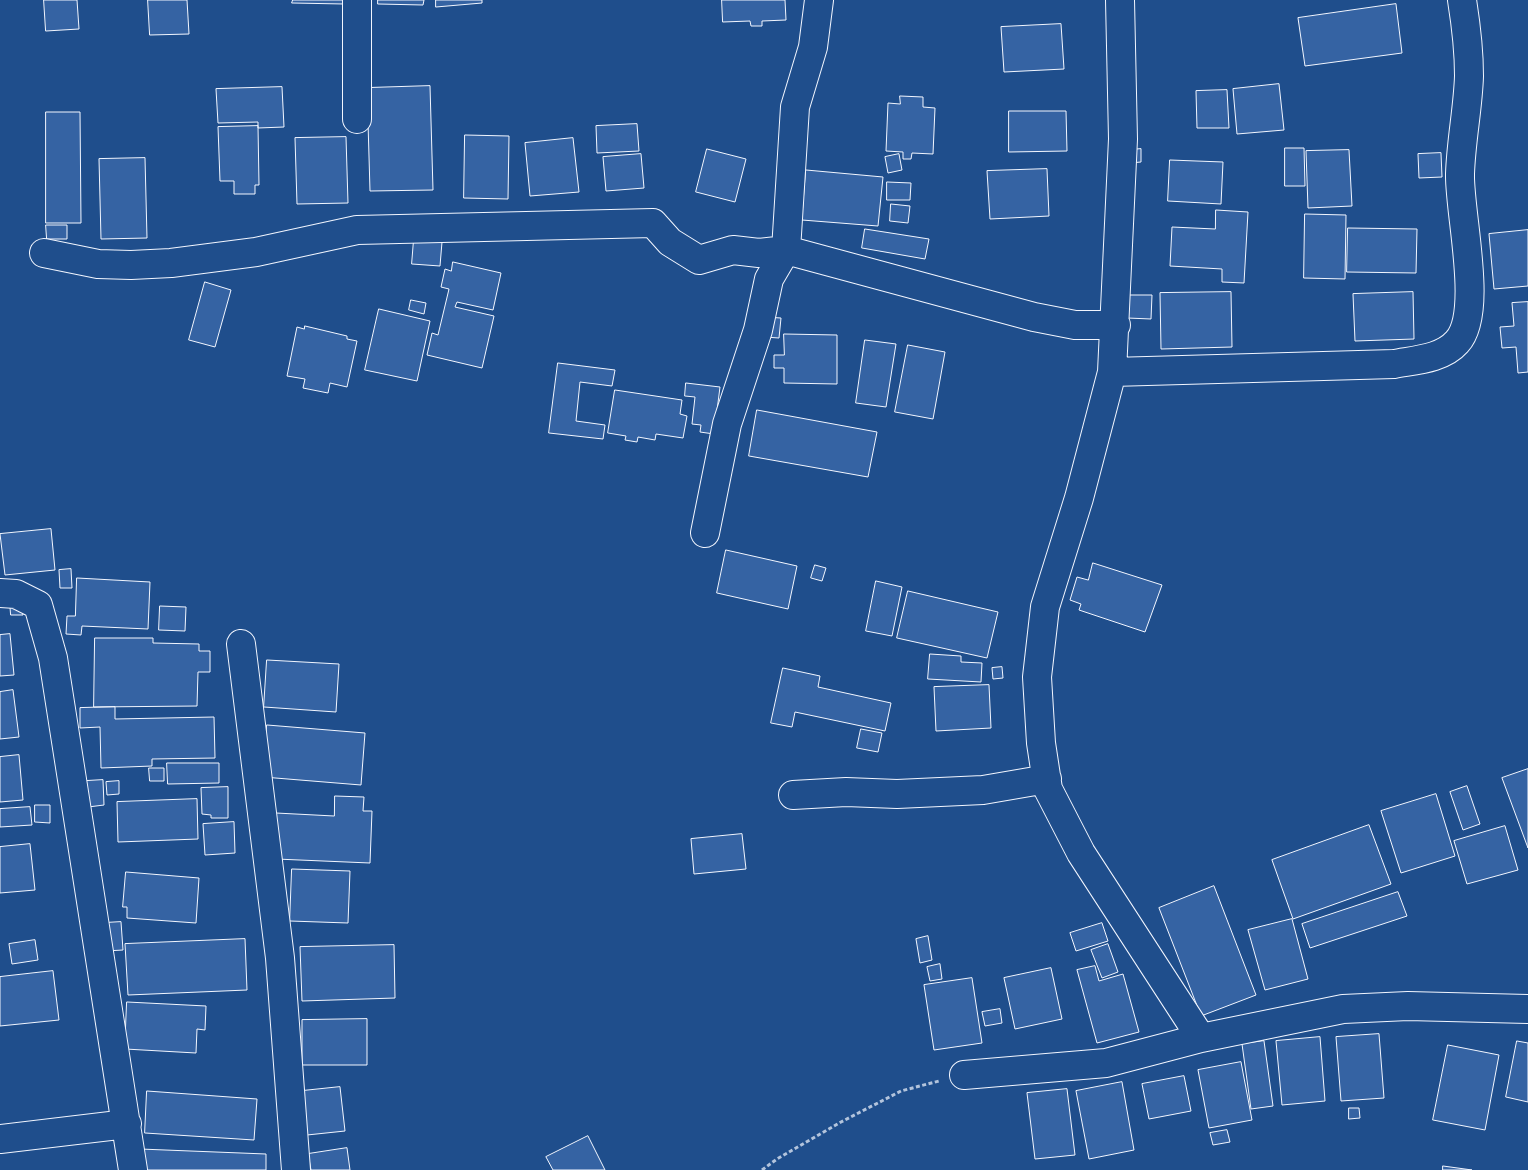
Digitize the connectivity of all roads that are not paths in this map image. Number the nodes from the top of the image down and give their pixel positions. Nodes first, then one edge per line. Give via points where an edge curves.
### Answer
1 (357, 0) edge
2 (819, 0) edge
3 (1120, 0) edge
4 (1462, 0) edge
5 (357, 118) dead end
6 (786, 250) junction
7 (44, 253) dead end
8 (1116, 325) junction
9 (1112, 372) junction
10 (705, 533) dead end
11 (0, 593) edge
12 (241, 644) dead end
13 (1047, 779) junction
14 (793, 795) dead end
15 (1528, 1009) edge
16 (1201, 1038) junction
17 (964, 1075) road end
18 (126, 1124) junction
19 (0, 1139) edge
20 (133, 1170) edge
21 (296, 1170) edge

1 - 5 street
2 - 6 street via 813,47 795,106
3 - 8 street via 1123,139
4 - 9 street via 1469,76 1460,175 1470,295 1466,324 1458,342 1440,355 1394,364
6 - 7 street via 759,253 733,250 699,260 670,242 652,223 357,230 256,252 131,265 98,264
6 - 8 street via 1034,317 1076,325
6 - 10 street via 769,279 758,330 727,424
8 - 9 street
9 - 13 street via 1080,498 1045,607 1036,677
11 - 18 street via 16,594 38,605 51,649
12 - 21 street via 280,958
13 - 14 street via 983,790
13 - 16 street via 1048,789 1081,853
15 - 16 street via 1408,1006 1343,1009
16 - 17 street via 1106,1063
18 - 19 street
18 - 20 street

